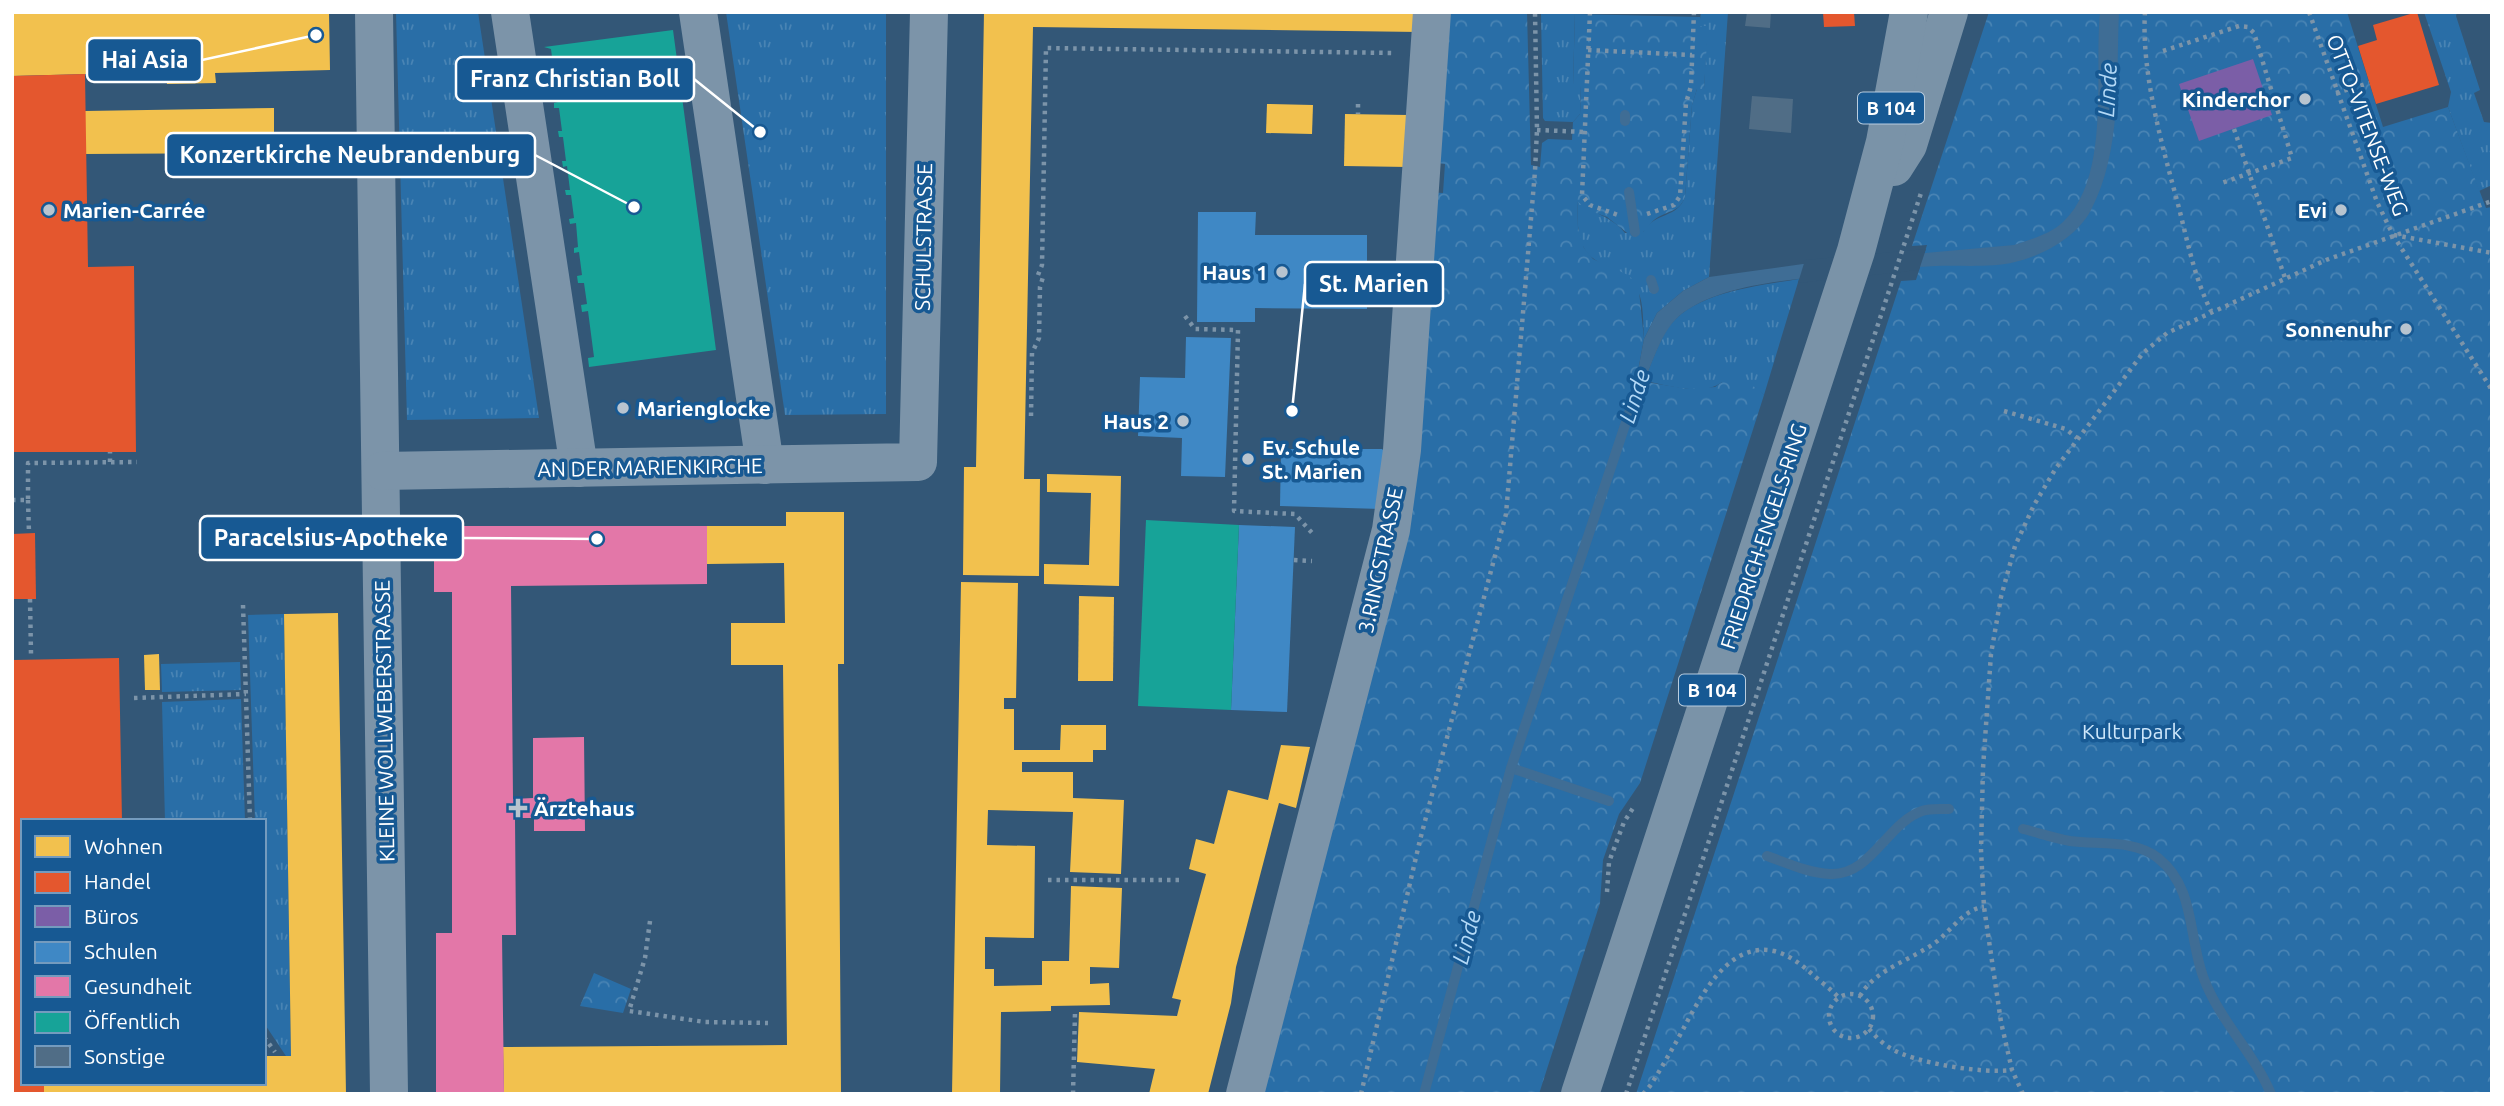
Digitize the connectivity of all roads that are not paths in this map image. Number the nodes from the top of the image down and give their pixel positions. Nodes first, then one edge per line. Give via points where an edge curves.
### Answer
1 (374, 12) edge
2 (510, 12) edge
3 (698, 12) edge
4 (929, 12) edge
5 (1432, 12) edge
6 (1909, 12) edge
7 (1949, 12) edge
8 (1870, 204) junction
9 (918, 462) joint
10 (765, 465) junction
11 (579, 468) junction
12 (382, 471) junction
13 (388, 1094) edge
14 (1245, 1094) edge
15 (1580, 1094) edge

1 - 12 street, KLEINE WOLLWEBERSTRASSE
2 - 11 street
3 - 10 street
4 - 9 street, SCHULSTRASSE
5 - 14 street, 3.RINGSTRASSE via 1402,450 1391,530
6 - 8 main road, FRIEDRICH-ENGELS-RING / B 104
7 - 8 main road via 1908,145
8 - 15 main road, FRIEDRICH-ENGELS-RING / B 104
9 - 10 street, AN DER MARIENKIRCHE
10 - 11 street, AN DER MARIENKIRCHE
11 - 12 street, AN DER MARIENKIRCHE
12 - 13 street, KLEINE WOLLWEBERSTRASSE

